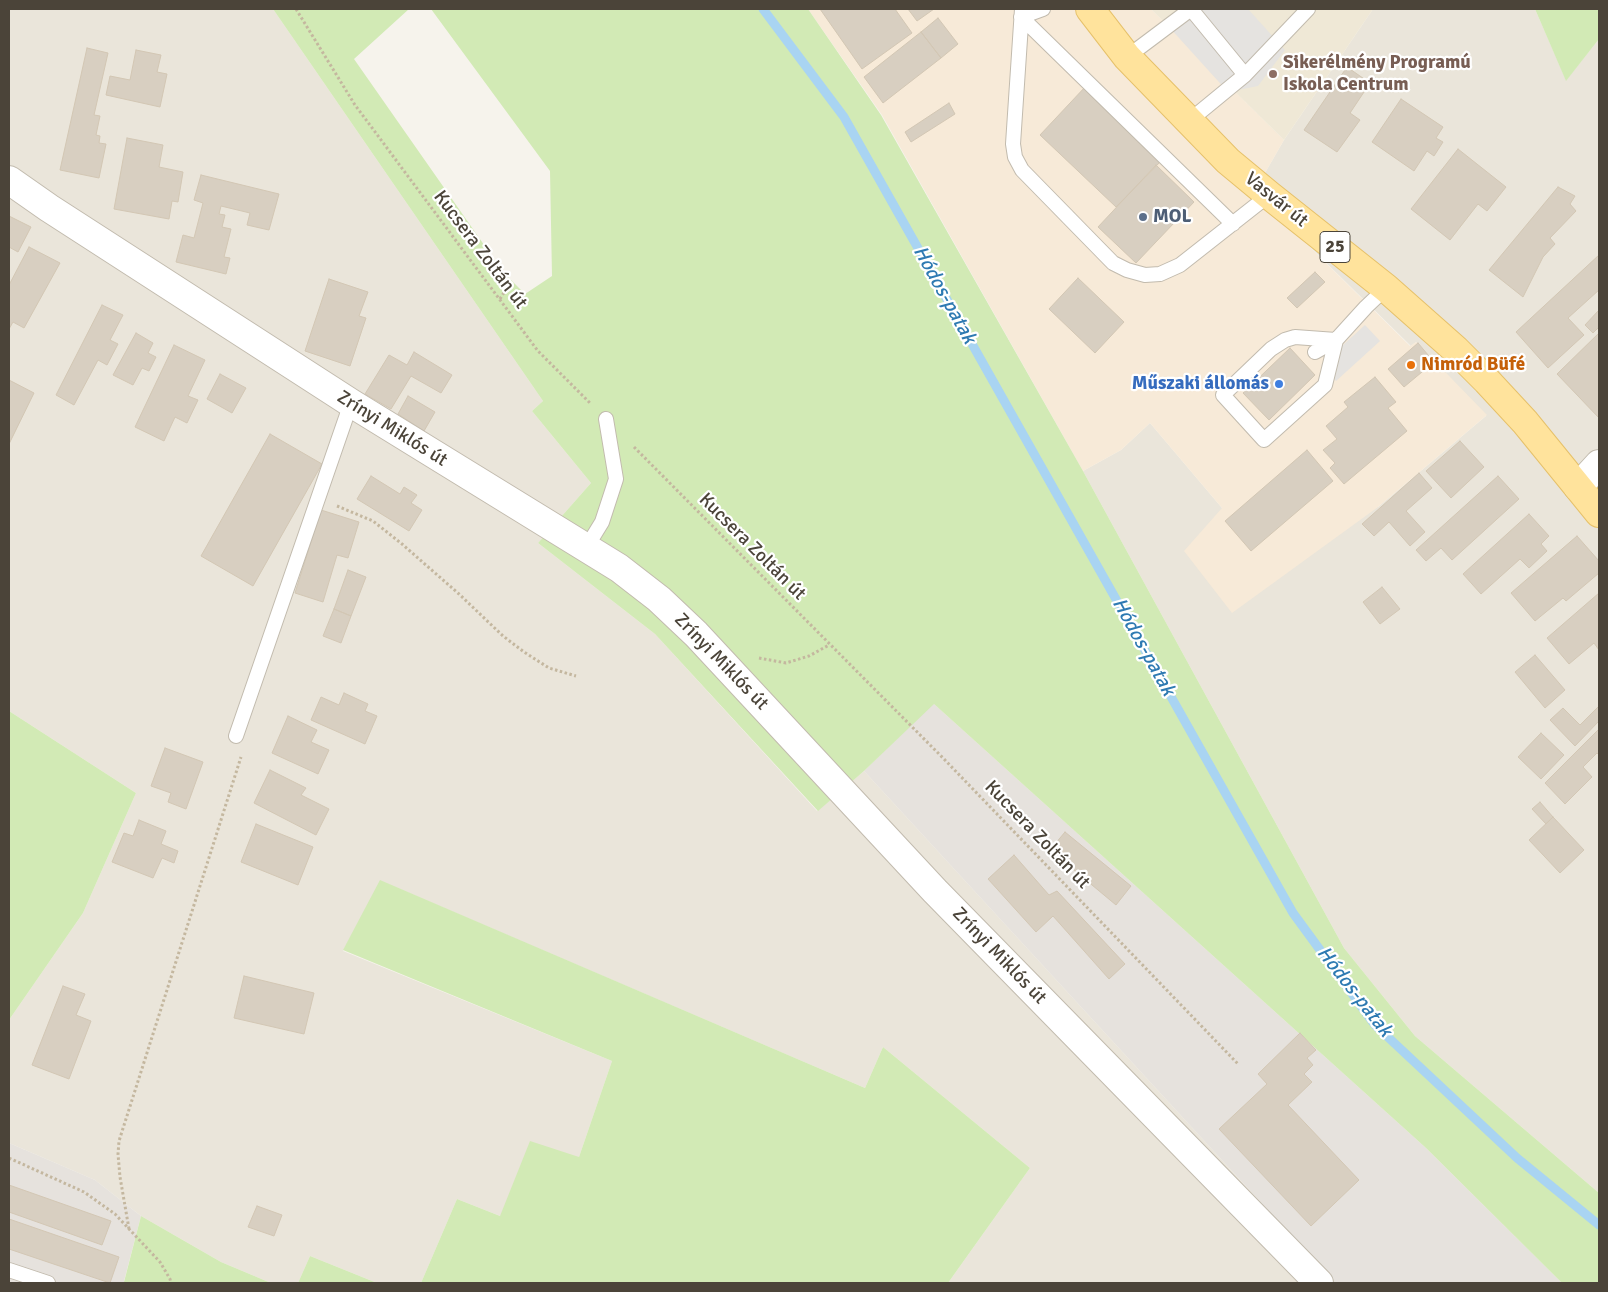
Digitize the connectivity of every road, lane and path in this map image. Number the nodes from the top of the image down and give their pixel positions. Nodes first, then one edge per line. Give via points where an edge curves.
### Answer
1 (296, 9) edge
2 (1043, 9) edge
3 (1090, 9) edge
4 (1308, 9) edge
5 (1021, 13) edge
6 (1126, 57) junction
7 (1245, 75) junction
8 (1189, 122) junction
9 (9, 180) edge
10 (1269, 195) junction
11 (1233, 224) junction
12 (511, 281) dead end
13 (1386, 288) junction
14 (500, 299) junction
15 (1336, 340) junction
16 (1315, 352) dead end
17 (351, 403) junction
18 (606, 419) junction
19 (1599, 464) edge
20 (1578, 487) junction
21 (318, 498) junction
22 (1599, 514) edge
23 (586, 548) junction
24 (829, 645) junction
25 (751, 657) dead end
26 (576, 676) dead end
27 (236, 736) joint
28 (1238, 1064) dead end
29 (9, 1158) edge
30 (129, 1229) junction
31 (9, 1270) edge
32 (48, 1283) edge
33 (171, 1283) edge
34 (1319, 1283) edge

1 - 14 path, Kucsera Zoltán út via 355,105
2 - 5 lane
3 - 6 main road, Vasvár út / 25
4 - 7 lane
5 - 11 lane
5 - 11 lane via 1013,144 1015,157 1022,170 1113,263 1144,275 1160,274 1180,266
6 - 7 lane via 1191,9
6 - 8 main road, Vasvár út / 25
7 - 8 lane
8 - 10 main road, Vasvár út / 25 via 1228,161
9 - 17 street, Zrínyi Miklós út
10 - 11 lane
10 - 13 main road, Vasvár út / 25
12 - 14 path
13 - 15 lane
13 - 20 main road, Vasvár út / 25 via 1487,380
14 - 18 path, Kucsera Zoltán út via 538,351
15 - 15 lane via 1294,337 1285,340 1223,395 1264,440 1325,384
15 - 16 lane
17 - 21 lane
17 - 23 street, Zrínyi Miklós út
18 - 23 lane via 616,479 602,522
18 - 24 path, Kucsera Zoltán út
19 - 20 street
20 - 22 main road, 25
21 - 26 path via 373,522 524,652 549,668
21 - 27 lane
23 - 34 street, Zrínyi Miklós út via 619,568 659,599 696,634 935,891
24 - 25 path via 786,664
24 - 28 path, Kucsera Zoltán út via 943,758
27 - 30 path via 243,752 119,1141 120,1177
29 - 30 path via 84,1192 115,1214
30 - 33 path via 160,1262
31 - 32 lane

